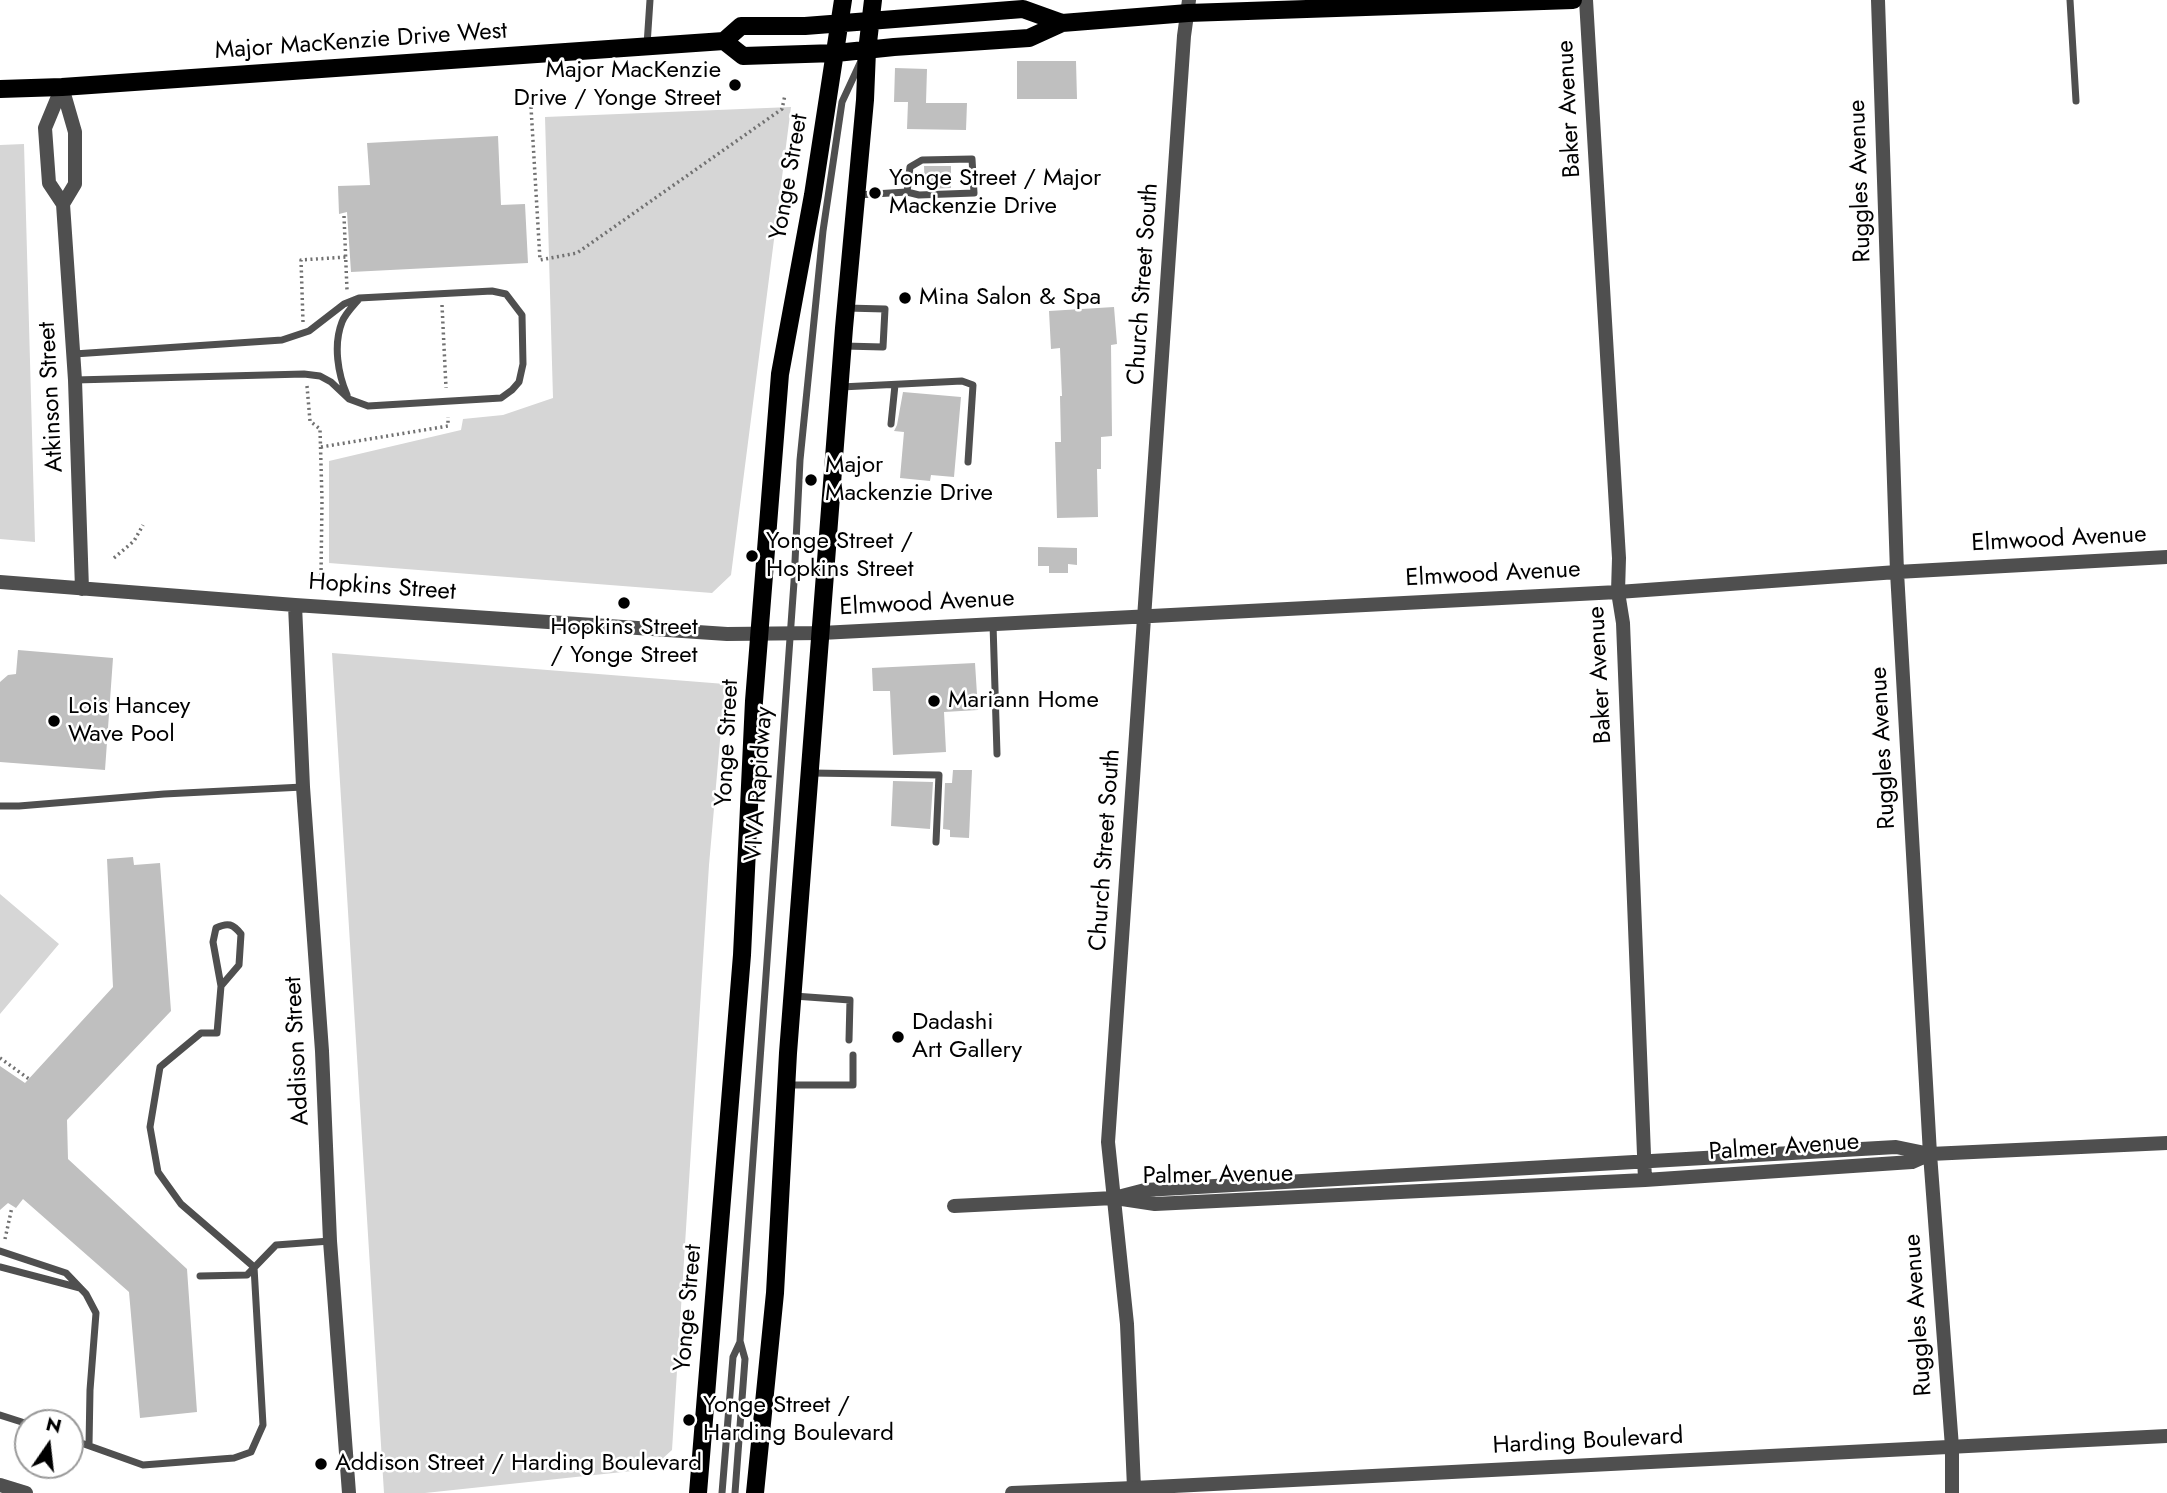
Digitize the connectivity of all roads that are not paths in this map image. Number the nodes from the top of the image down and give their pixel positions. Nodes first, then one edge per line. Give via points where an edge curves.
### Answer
1 (650, 0) edge
2 (843, 0) edge
3 (873, 0) edge
4 (1573, 0) edge
5 (1586, 0) edge
6 (1878, 0) edge
7 (2070, 0) edge
8 (1189, 7) edge
9 (872, 21) junction
10 (840, 23) junction
11 (1062, 23) junction
12 (724, 41) junction
13 (647, 46) junction
14 (867, 51) junction
15 (836, 53) junction
16 (62, 87) junction
17 (0, 89) edge
18 (2076, 101) dead end
19 (907, 192) junction
20 (813, 195) junction
21 (856, 195) junction
22 (63, 204) junction
23 (823, 231) junction
24 (359, 299) junction
25 (846, 308) junction
26 (843, 346) junction
27 (74, 354) junction
28 (75, 380) junction
29 (895, 385) junction
30 (840, 387) junction
31 (349, 399) junction
32 (891, 424) dead end
33 (968, 462) dead end
34 (2167, 557) edge
35 (1897, 572) junction
36 (0, 582) edge
37 (82, 589) junction
38 (1618, 592) junction
39 (295, 606) junction
40 (1144, 616) junction
41 (993, 623) junction
42 (761, 633) junction
43 (790, 633) junction
44 (821, 633) junction
45 (997, 754) dead end
46 (811, 773) junction
47 (303, 787) junction
48 (0, 806) edge
49 (936, 842) dead end
50 (221, 986) junction
51 (793, 996) junction
52 (849, 1040) dead end
53 (853, 1055) dead end
54 (787, 1085) junction
55 (2167, 1143) edge
56 (1930, 1154) junction
57 (1645, 1161) junction
58 (1646, 1180) junction
59 (1114, 1198) junction
60 (954, 1206) dead end
61 (330, 1241) junction
62 (1, 1251) edge
63 (0, 1267) edge
64 (254, 1267) junction
65 (200, 1276) dead end
66 (80, 1289) junction
67 (740, 1341) junction
68 (2167, 1436) edge
69 (84, 1443) edge
70 (89, 1445) junction
71 (1952, 1447) junction
72 (0, 1485) edge
73 (1134, 1490) edge
74 (26, 1493) edge
75 (349, 1493) edge
76 (698, 1493) edge
77 (722, 1493) edge
78 (735, 1493) edge
79 (755, 1493) edge
80 (1012, 1493) edge
81 (1018, 1493) edge
82 (1952, 1493) edge

1 - 13 lane
2 - 10 main road, Yonge Street
3 - 9 main road
4 - 8 main road
5 - 38 street, Baker Avenue
6 - 35 street, Ruggles Avenue
7 - 18 lane
8 - 11 main road
8 - 40 street, Church Street South
9 - 10 main road, Major MacKenzie Drive West
9 - 11 main road, Major MacKenzie Drive West via 1023,9
9 - 14 main road
10 - 12 main road, Major MacKenzie Drive West via 741,26
10 - 15 main road, Yonge Street
11 - 14 main road, Major MacKenzie Drive West via 1029,38
12 - 13 main road, Major MacKenzie Drive West
12 - 15 main road, Major MacKenzie Drive West via 743,56
13 - 16 main road, Major MacKenzie Drive West
14 - 15 main road, Major MacKenzie Drive West
14 - 21 main road
14 - 23 lane, VIVA Rapidway via 842,102
15 - 20 main road, Yonge Street
16 - 17 main road, Major MacKenzie Drive West
16 - 22 street, Atkinson Street via 75,132 75,184
16 - 22 street, Atkinson Street via 45,128 50,183
19 - 19 lane via 910,167 922,160 972,159 974,193
19 - 21 lane
20 - 23 lane, VIVA Rapidway
20 - 42 main road, Yonge Street via 780,374
21 - 25 main road
22 - 27 street, Atkinson Street
23 - 43 lane, VIVA Rapidway via 800,460
24 - 27 lane via 344,304 309,331 282,340
24 - 31 lane via 345,316 340,332 338,366
24 - 31 lane via 506,294 522,315 523,364 519,382 501,398 368,406
25 - 26 main road
25 - 26 lane via 885,309 883,347
26 - 30 main road
27 - 28 street, Atkinson Street
28 - 31 lane via 304,374 331,382
28 - 37 street, Atkinson Street
29 - 30 lane
29 - 32 lane
29 - 33 lane via 962,381 973,385
30 - 44 main road
34 - 35 street, Elmwood Avenue
35 - 38 street, Elmwood Avenue
35 - 56 street, Ruggles Avenue
36 - 37 street, Hopkins Street
37 - 39 street, Hopkins Street
38 - 40 street, Elmwood Avenue
38 - 57 street, Baker Avenue
39 - 42 street, Hopkins Street
39 - 47 street, Addison Street
40 - 41 street, Elmwood Avenue
40 - 59 street, Church Street South via 1108,1142
41 - 44 street, Elmwood Avenue
41 - 45 lane
42 - 43 street, Hopkins Street
42 - 76 main road, Yonge Street via 742,955
43 - 44 street, Elmwood Avenue
43 - 67 lane, VIVA Rapidway
44 - 46 main road
46 - 49 lane via 939,775
46 - 51 main road
47 - 48 lane
47 - 61 street, Addison Street
50 - 50 lane via 239,965 242,934 226,923 216,928 213,942
50 - 64 lane via 217,1033 201,1033 160,1067 150,1128 158,1172 181,1205
51 - 52 lane via 850,1000
51 - 54 main road
53 - 54 lane via 853,1085
54 - 79 main road via 775,1293
55 - 56 street, Palmer Avenue
56 - 57 street, Palmer Avenue via 1896,1147
56 - 58 street, Palmer Avenue via 1912,1162
56 - 71 street, Ruggles Avenue
57 - 58 street, Baker Avenue
57 - 59 street, Palmer Avenue via 1145,1190
58 - 59 street, Palmer Avenue via 1155,1204
59 - 60 street
59 - 73 street, Church Street South via 1127,1324
61 - 64 lane via 276,1245
61 - 75 street, Addison Street
62 - 66 lane via 66,1273
63 - 66 lane
64 - 65 lane via 247,1275
64 - 70 lane via 263,1425 251,1452 234,1458 143,1465
66 - 70 lane via 96,1313
67 - 77 lane, VIVA Rapidway via 733,1357
67 - 78 lane, VIVA Rapidway via 744,1359
68 - 71 street, Harding Boulevard
69 - 70 lane
71 - 73 street, Harding Boulevard
71 - 82 street, Ruggles Avenue
72 - 74 street
73 - 81 street, Harding Boulevard
80 - 81 street, Harding Boulevard

